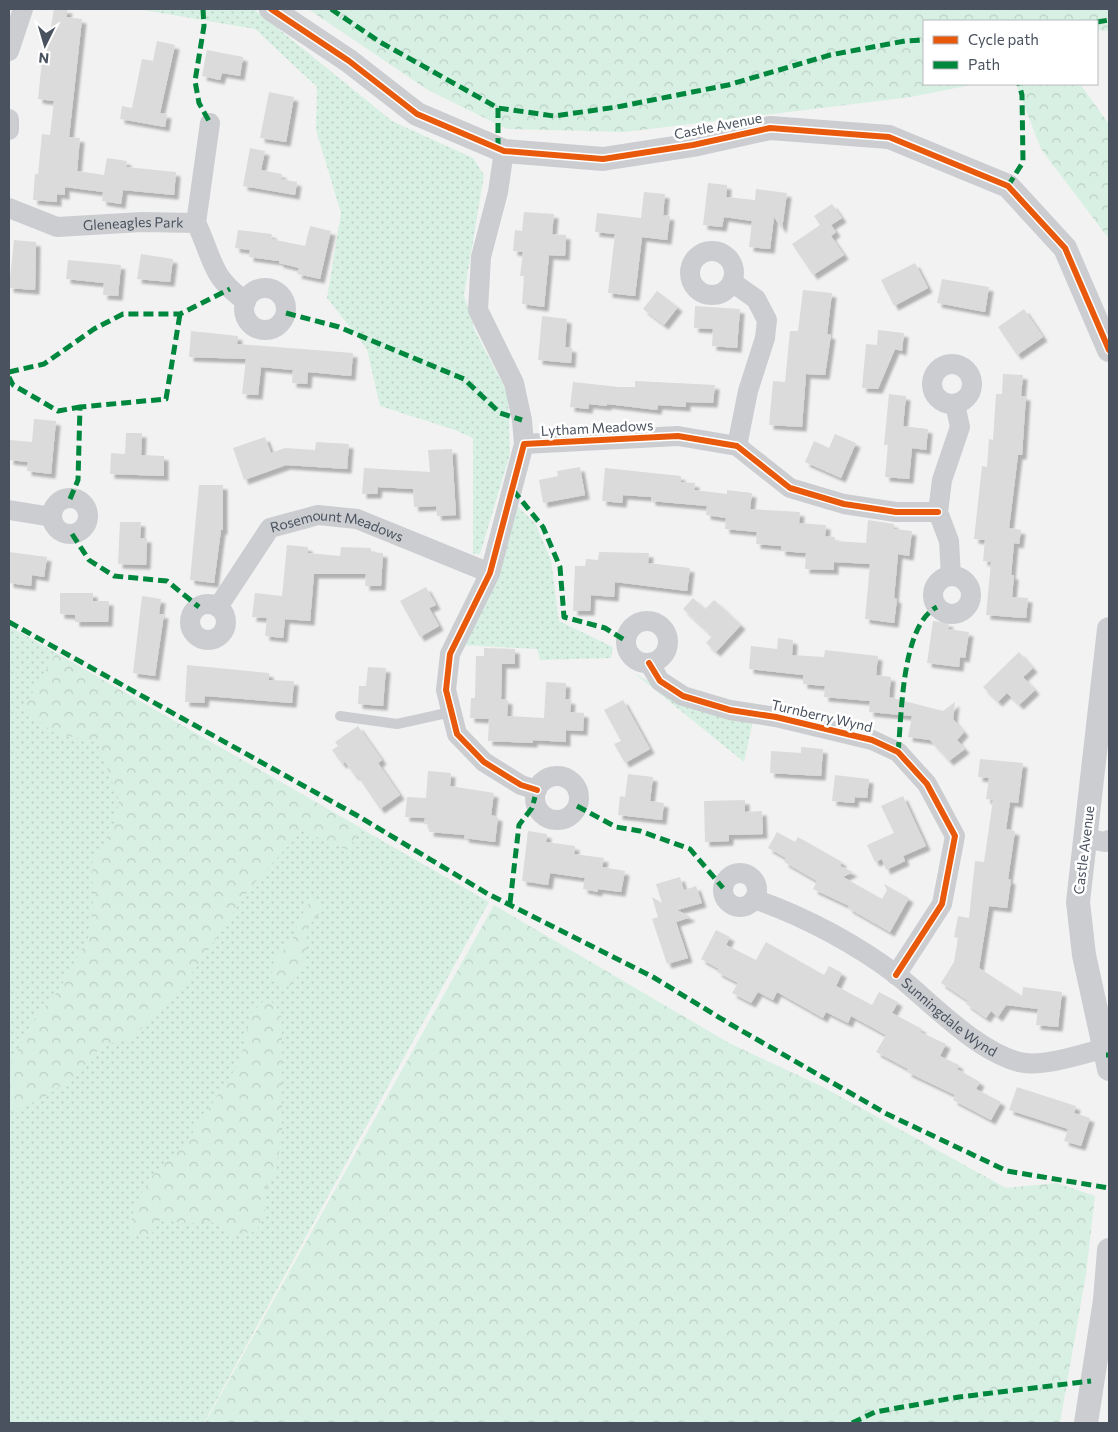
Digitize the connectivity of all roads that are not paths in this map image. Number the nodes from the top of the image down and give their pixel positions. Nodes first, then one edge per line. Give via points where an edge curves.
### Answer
1 (23, 9) edge
2 (271, 9) edge
3 (9, 51) edge
4 (9, 119) edge
5 (210, 123) dead end
6 (9, 130) edge
7 (504, 151) junction
8 (9, 208) edge
9 (196, 223) junction
10 (732, 282) dead end
11 (246, 302) dead end
12 (1109, 350) edge
13 (955, 404) dead end
14 (524, 444) junction
15 (737, 446) junction
16 (9, 510) edge
17 (938, 512) junction
18 (52, 517) dead end
19 (490, 573) junction
20 (951, 576) dead end
21 (218, 607) dead end
22 (1109, 629) edge
23 (649, 663) dead end
24 (451, 712) junction
25 (340, 716) dead end
26 (537, 790) dead end
27 (1085, 838) junction
28 (1109, 840) edge
29 (754, 899) dead end
30 (896, 975) junction
31 (1107, 1058) edge
32 (1109, 1250) edge
33 (1086, 1423) edge

1 - 3 street
2 - 7 street, Castle Avenue via 349,61 416,114
4 - 6 street
5 - 9 street
7 - 12 street, Castle Avenue via 603,159 694,146 770,128 889,137 1008,186 1064,248
7 - 14 street via 498,192 481,257 478,310 514,384
8 - 9 street, Gleneagles Park via 57,227 142,222
9 - 11 street, Gleneagles Park via 216,271
10 - 15 street via 756,300 767,320
13 - 17 street via 960,427 942,480
14 - 15 street, Lytham Meadows via 678,436
14 - 19 street, Lytham Meadows
15 - 17 street, Lytham Meadows via 790,488 844,504 896,512
16 - 18 street
17 - 20 street via 949,541
19 - 21 street, Rosemount Meadows via 357,519 318,516 270,528
19 - 24 street, Lytham Meadows via 450,654 446,690
22 - 27 street, Castle Avenue
23 - 30 street, Turnberry Wynd via 660,681 683,696 730,710 872,740 898,752 928,784 955,836 942,904
24 - 25 lane via 397,724
24 - 26 street, Lytham Meadows via 457,734 484,762 521,785
27 - 28 street
27 - 31 street, Castle Avenue via 1078,902 1084,955
29 - 30 street, Sunningdale Wynd via 783,909 850,945
30 - 31 street, Sunningdale Wynd via 986,1046 1020,1062
32 - 33 street via 1105,1300

